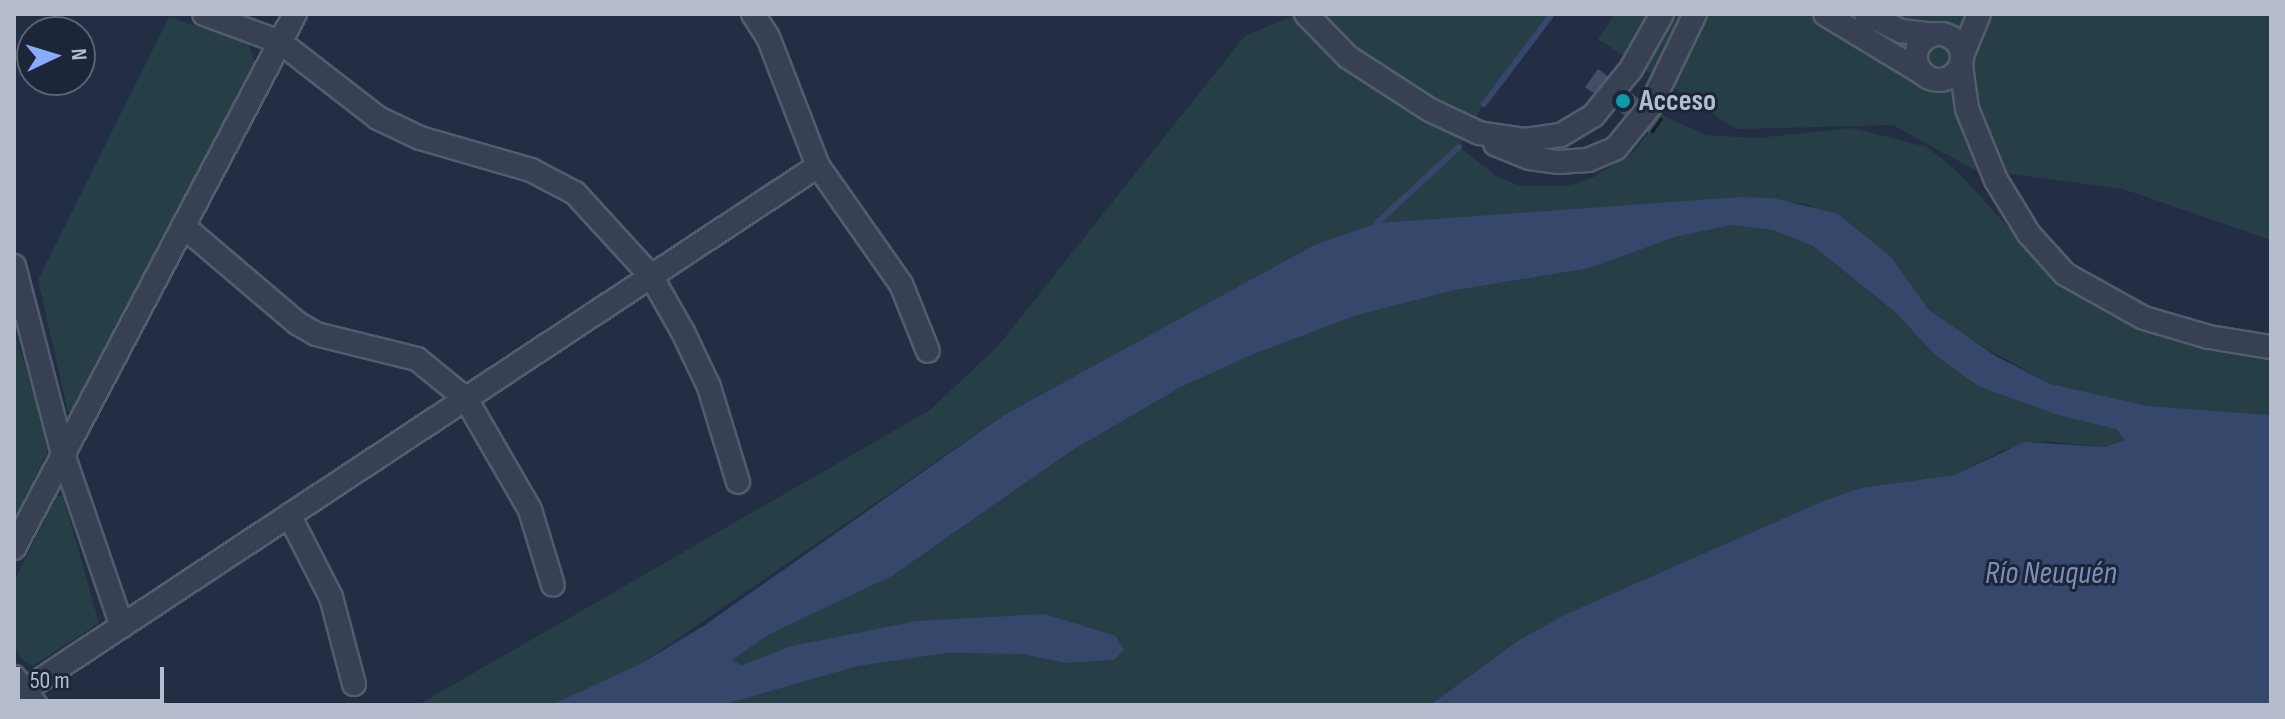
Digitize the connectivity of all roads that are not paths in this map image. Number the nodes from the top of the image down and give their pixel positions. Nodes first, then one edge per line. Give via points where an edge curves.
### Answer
1 (204, 14) edge
2 (295, 14) edge
3 (753, 14) edge
4 (1306, 14) edge
5 (1662, 14) edge
6 (1695, 14) edge
7 (1825, 14) edge
8 (1866, 14) edge
9 (1971, 14) edge
10 (1979, 14) edge
11 (1935, 34) junction
12 (280, 42) junction
13 (1962, 61) junction
14 (1928, 76) junction
15 (1469, 129) junction
16 (1978, 140) junction
17 (818, 166) junction
18 (183, 226) junction
19 (14, 266) edge
20 (651, 276) junction
21 (18, 297) edge
22 (2271, 347) edge
23 (928, 351) dead end
24 (466, 399) junction
25 (63, 454) junction
26 (738, 482) dead end
27 (289, 515) junction
28 (14, 548) edge
29 (553, 585) dead end
30 (122, 626) junction
31 (354, 684) dead end
32 (24, 691) edge

1 - 12 street
2 - 12 street
3 - 17 street via 768,37
4 - 15 street via 1367,71
5 - 15 street via 1622,82 1583,124 1539,140
6 - 15 street via 1644,116 1607,153 1573,161 1530,158
7 - 14 street
8 - 11 street via 1901,31
9 - 11 street
10 - 13 street
11 - 13 street via 1957,43
11 - 14 street via 1917,51
12 - 18 street
12 - 20 street via 378,118 420,138 554,179 611,226
13 - 14 street via 1948,79
13 - 16 street via 1963,94
14 - 16 street
16 - 22 street via 2029,234 2056,266 2087,290 2177,330
17 - 20 street
17 - 23 street via 901,284
18 - 24 street via 306,329 417,359
18 - 25 street
19 - 21 street
20 - 24 street
20 - 26 street via 709,387
21 - 25 street
24 - 27 street
24 - 29 street via 530,510
25 - 28 street
25 - 30 street
27 - 30 street
27 - 31 street via 331,597
30 - 32 street

